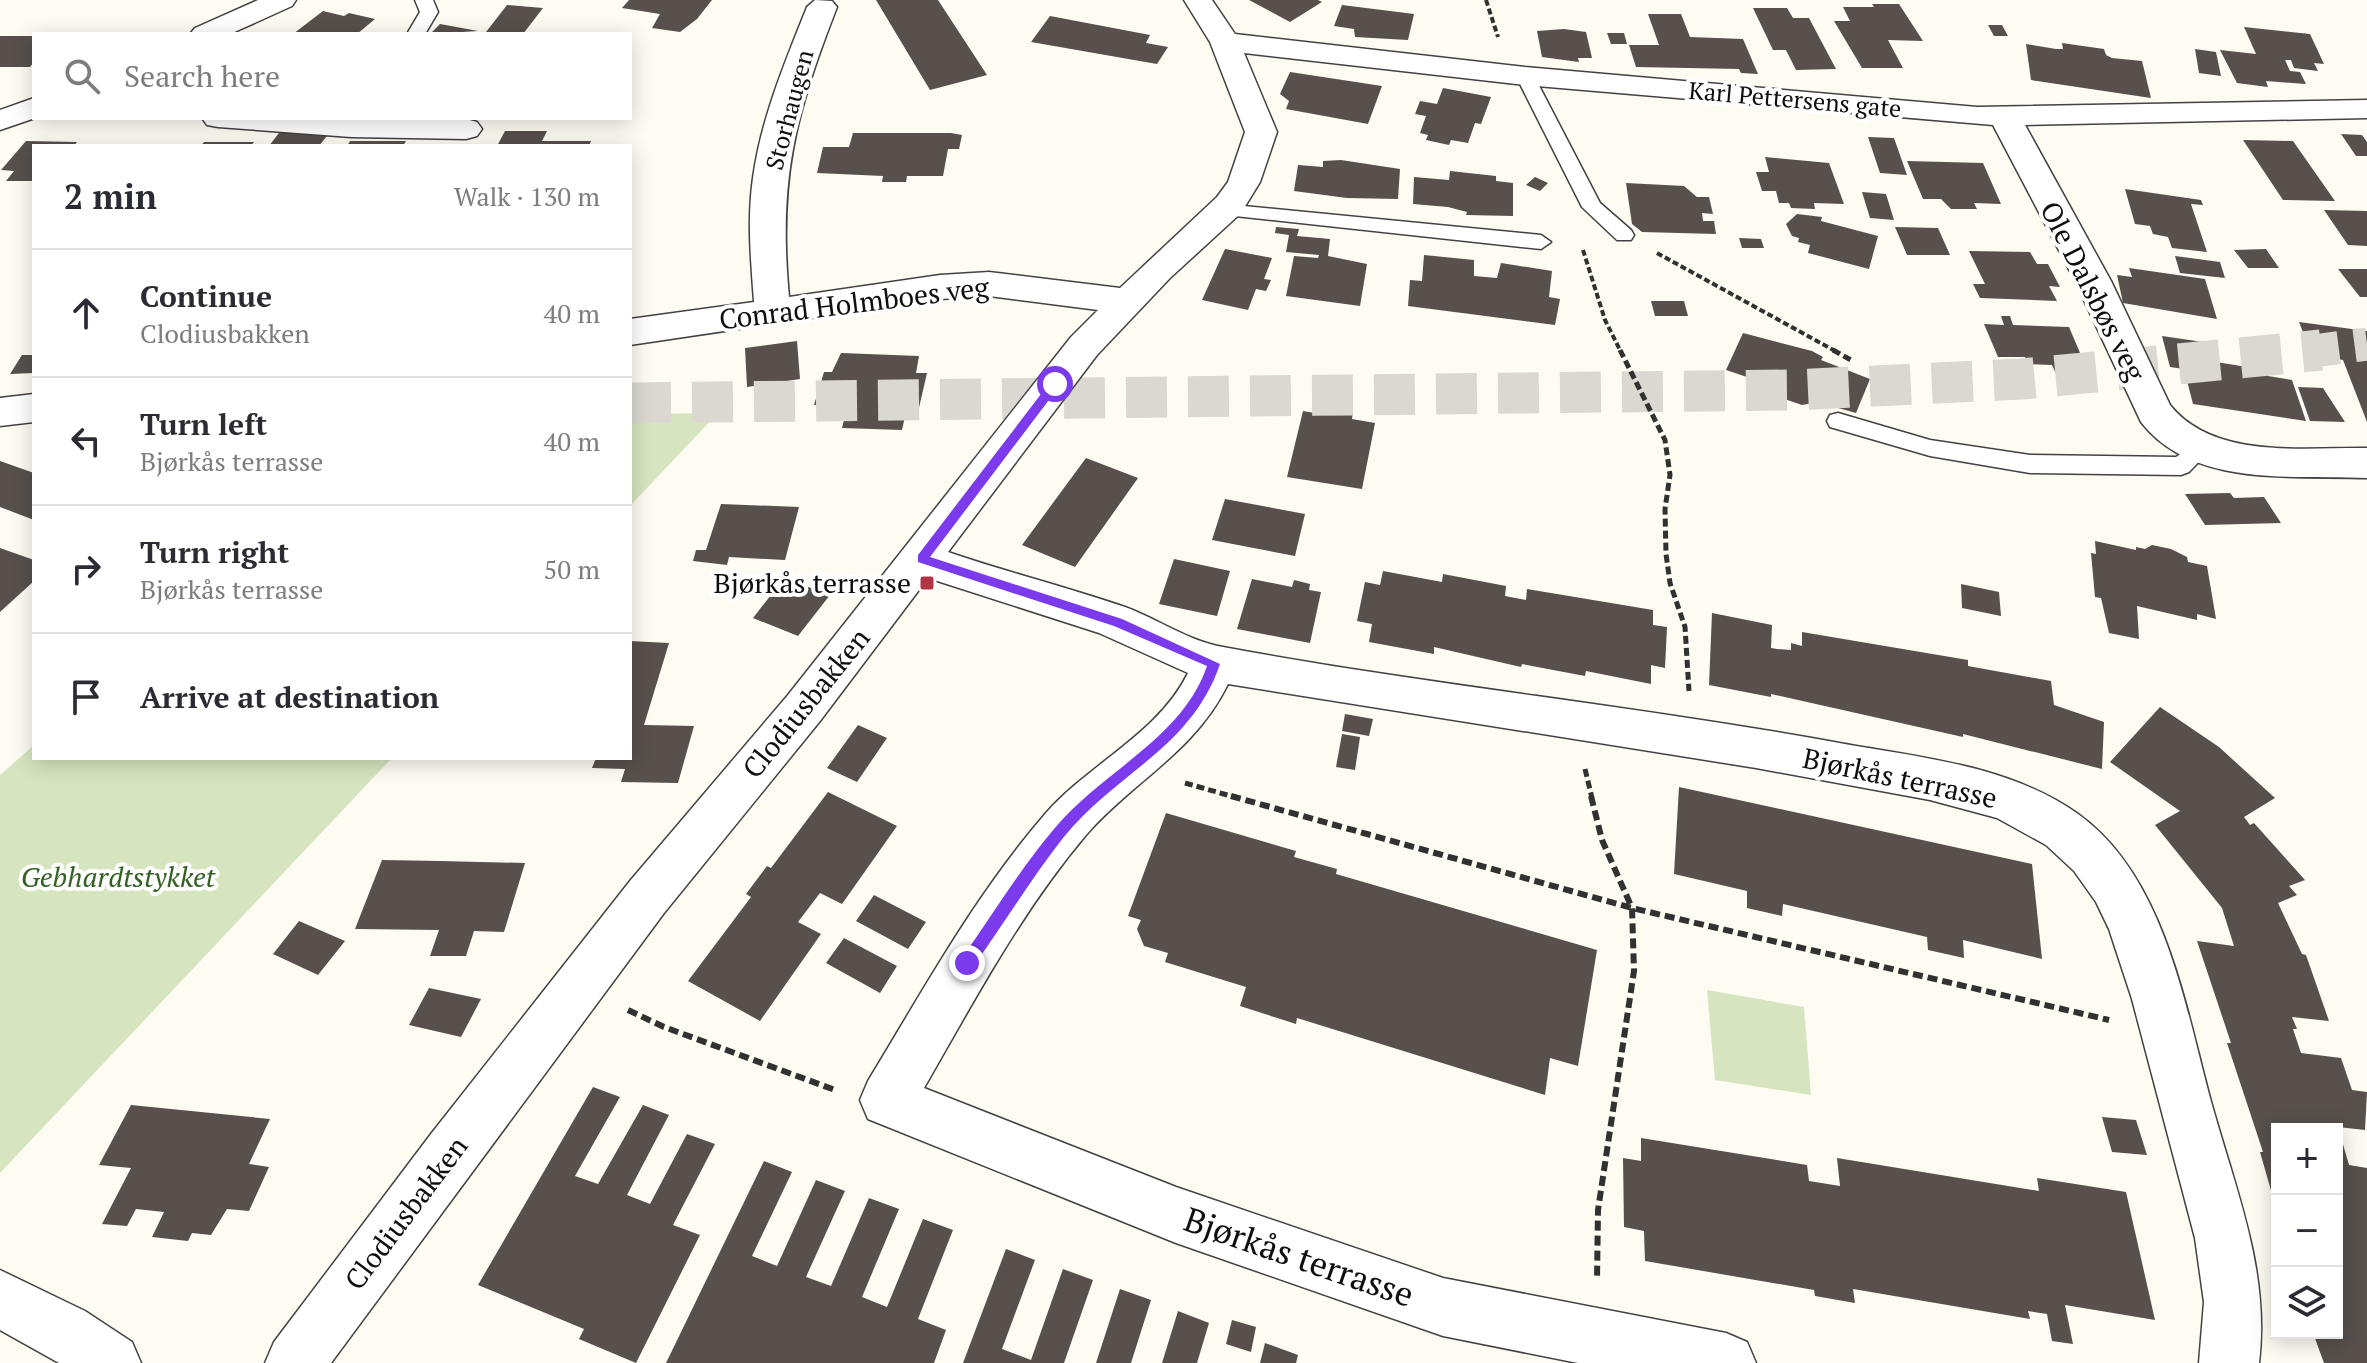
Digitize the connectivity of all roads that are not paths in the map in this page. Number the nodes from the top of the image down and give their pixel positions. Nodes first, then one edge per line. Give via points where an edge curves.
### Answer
1 (282, 0) edge
2 (424, 0) edge
3 (1198, 0) edge
4 (822, 7) dead end
5 (210, 32) edge
6 (417, 32) edge
7 (1225, 42) junction
8 (1525, 76) junction
9 (2367, 109) edge
10 (2005, 117) junction
11 (272, 120) edge
12 (354, 123) edge
13 (466, 129) dead end
14 (1223, 210) junction
15 (1624, 235) road end
16 (1541, 242) dead end
17 (1126, 301) junction
18 (772, 310) junction
19 (632, 332) edge
20 (32, 408) edge
21 (0, 412) edge
22 (1838, 421) dead end
23 (2200, 449) junction
24 (2367, 463) edge
25 (922, 559) junction
26 (1214, 664) junction
27 (0, 1299) edge
28 (311, 1359) edge
29 (111, 1363) edge
30 (1726, 1363) edge
31 (2229, 1363) edge

1 - 5 street
2 - 6 lane via 429,12
3 - 7 street, Clodiusbakken
4 - 18 street, Storhaugen via 788,100 772,164
7 - 8 street, Karl Pettersens gate
7 - 14 street, Clodiusbakken via 1261,132 1244,182
8 - 10 street, Karl Pettersens gate
8 - 15 lane via 1592,207
9 - 10 street, Karl Pettersens gate
10 - 23 street, Ole Dalsbøs veg via 2093,281 2154,412 2169,431
11 - 12 street
12 - 13 street
14 - 16 lane
14 - 17 street, Clodiusbakken
17 - 18 street, Conrad Holmboes veg via 989,284
17 - 25 street, Clodiusbakken via 1084,346
18 - 19 street, Conrad Holmboes veg
20 - 21 street
22 - 23 lane via 1930,448 2030,464 2181,466
23 - 24 street via 2259,460
25 - 26 street, Bjørkås terrasse via 1118,622
25 - 28 street, Clodiusbakken via 647,897
26 - 30 street, Bjørkås terrasse via 1206,688 1166,740 1110,781 1035,863 967,963 887,1100 1176,1215 1443,1307
26 - 31 street, Bjørkås terrasse via 1691,736 1985,792 2063,830 2095,859 2121,895 2148,970 2211,1192 2229,1278 2234,1341
27 - 29 street

